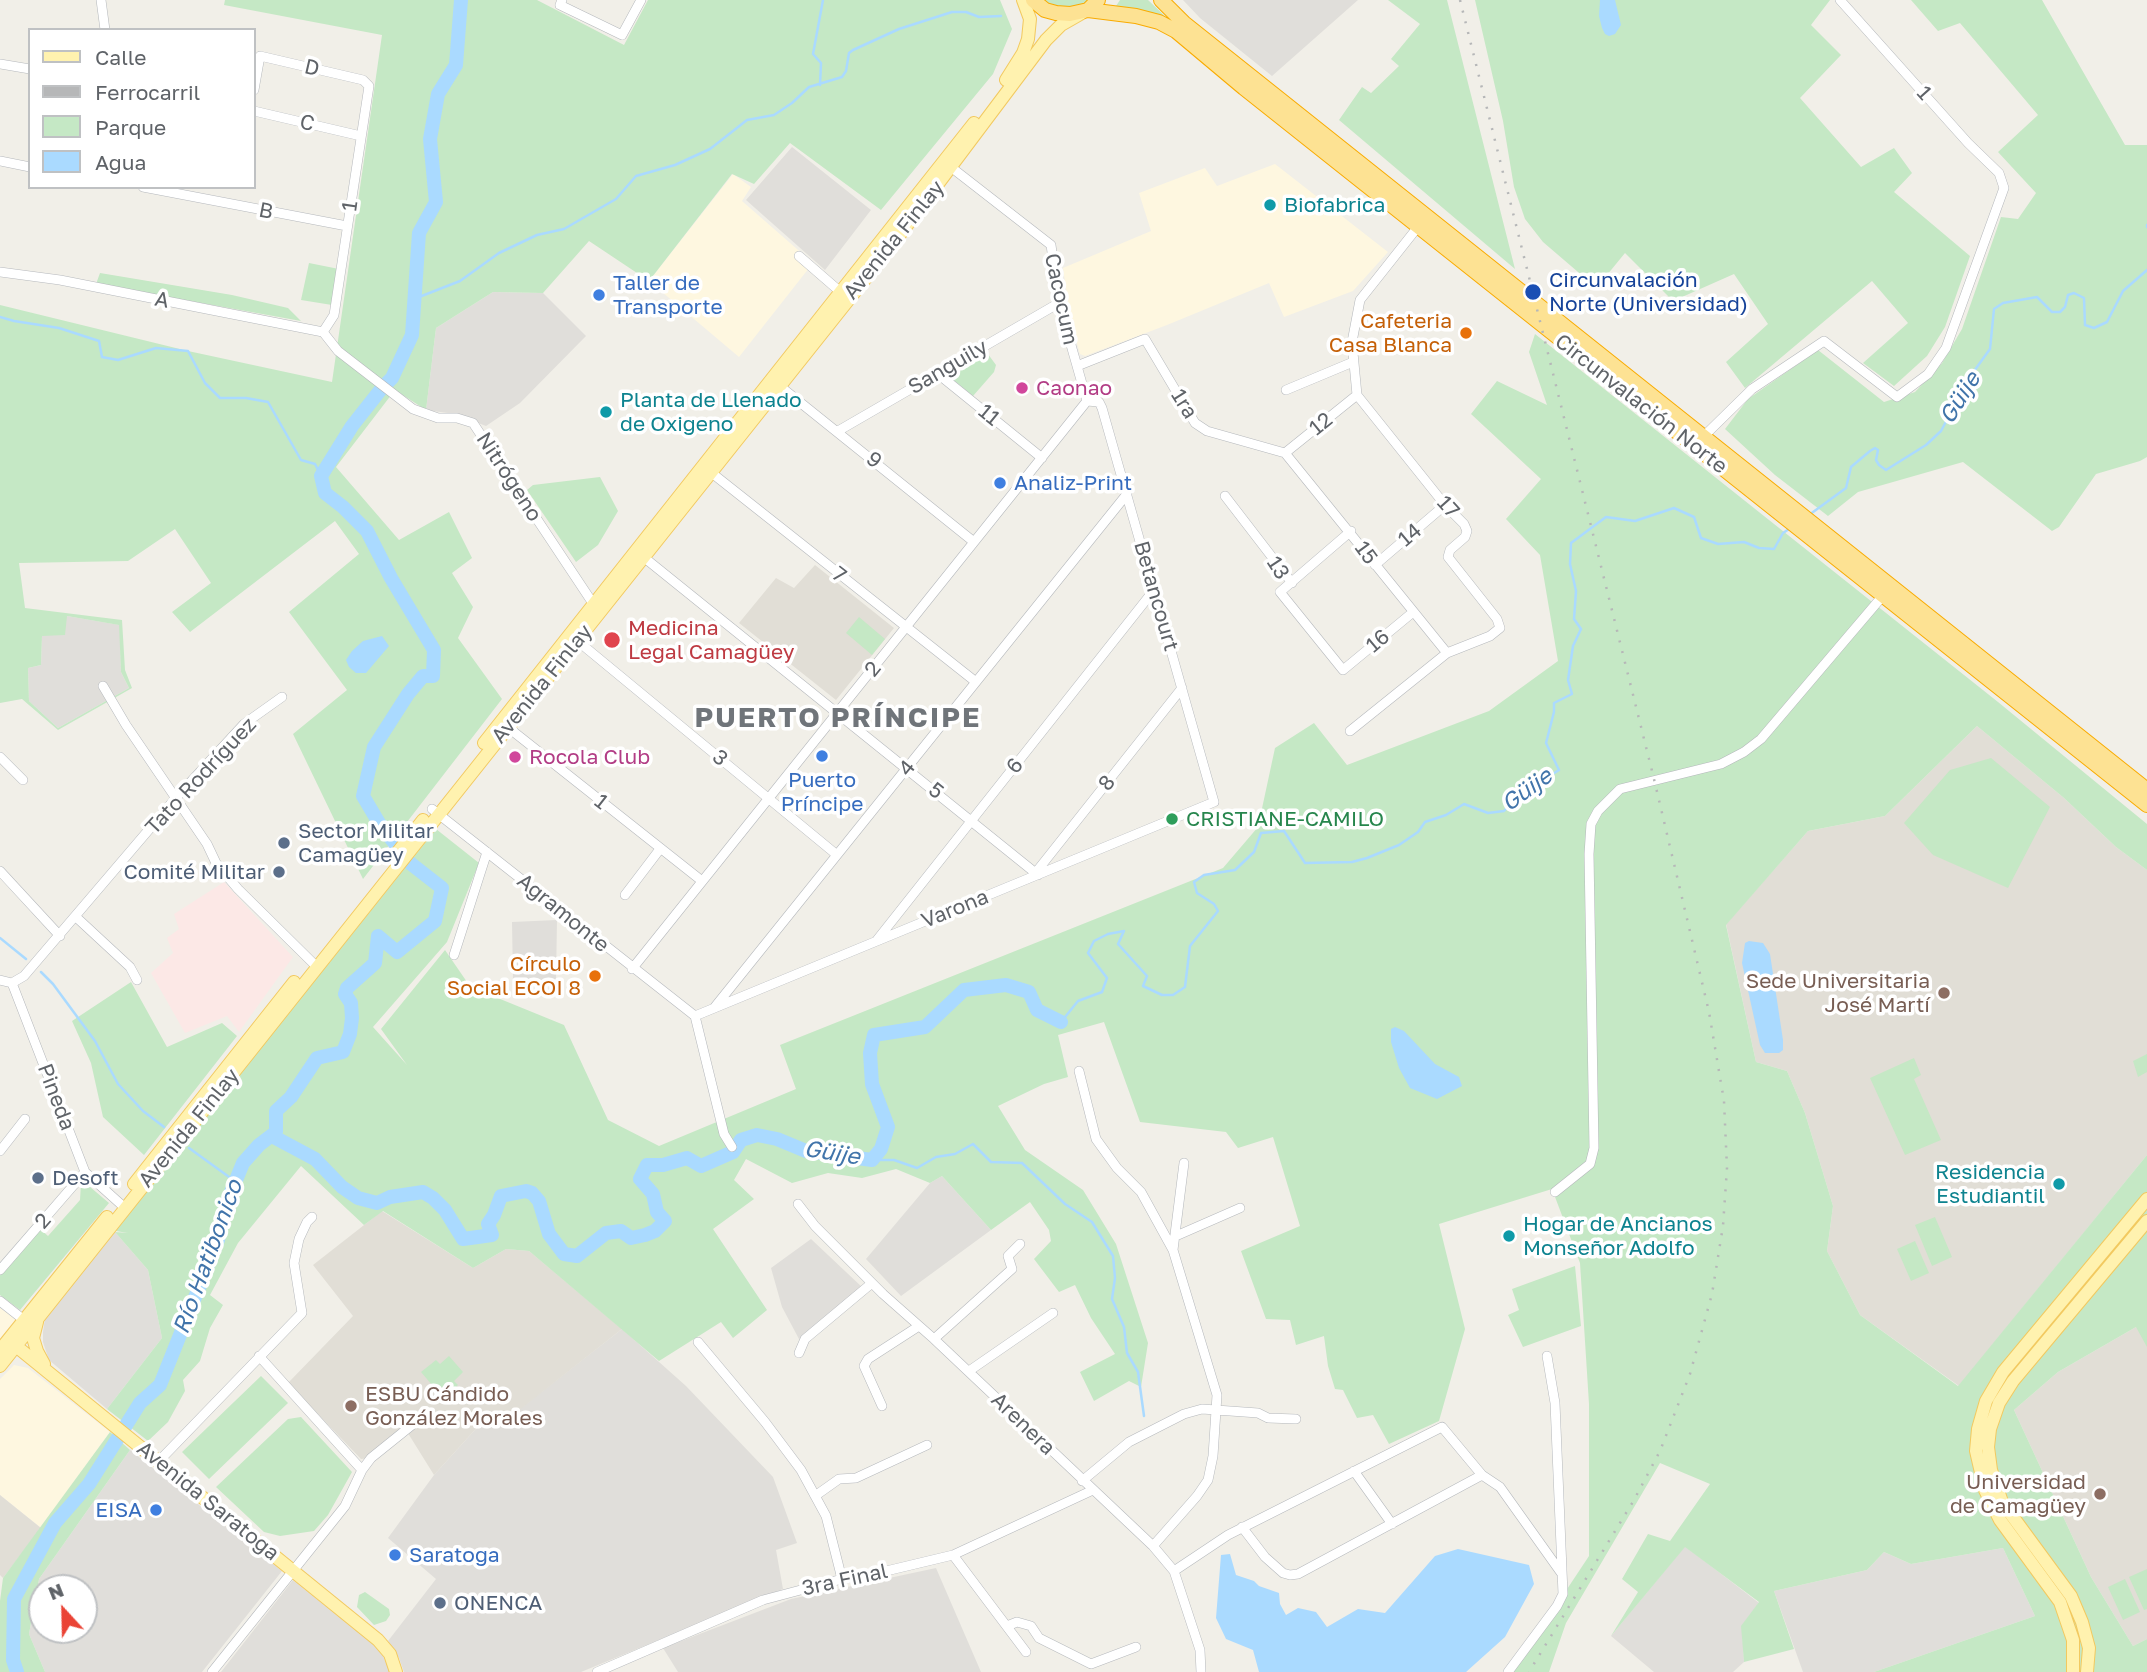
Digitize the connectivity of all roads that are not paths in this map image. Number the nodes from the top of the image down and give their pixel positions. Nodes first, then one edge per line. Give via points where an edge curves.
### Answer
1 (101, 0) edge
2 (640, 0) edge
3 (1023, 0) edge
4 (1033, 0) edge
5 (1161, 0) edge
6 (1840, 0) edge
7 (561, 2) edge
8 (1093, 5) edge
9 (105, 28) edge
10 (0, 64) edge
11 (28, 69) edge
12 (256, 79) edge
13 (363, 80) joint
14 (256, 111) edge
15 (361, 135) junction
16 (0, 161) edge
17 (948, 165) junction
18 (28, 166) edge
19 (164, 189) edge
20 (1422, 222) junction
21 (347, 226) junction
22 (799, 256) dead end
23 (0, 272) edge
24 (844, 295) junction
25 (1059, 303) junction
26 (323, 332) junction
27 (1353, 362) junction
28 (1077, 366) junction
29 (937, 373) junction
30 (776, 383) junction
31 (1286, 390) dead end
32 (1357, 395) junction
33 (1087, 401) junction
34 (838, 431) junction
35 (1699, 442) junction
36 (1285, 453) junction
37 (1042, 458) junction
38 (707, 470) junction
39 (1127, 494) junction
40 (1225, 495) dead end
41 (1446, 505) junction
42 (1351, 531) junction
43 (974, 542) junction
44 (640, 555) junction
45 (1375, 565) junction
46 (1292, 583) junction
47 (1154, 590) junction
48 (1886, 592) junction
49 (596, 609) junction
50 (1412, 613) junction
51 (906, 627) junction
52 (573, 638) junction
53 (1447, 653) junction
54 (1343, 670) joint
55 (976, 682) junction
56 (103, 686) dead end
57 (1182, 688) junction
58 (282, 697) dead end
59 (838, 712) junction
60 (504, 725) junction
61 (1350, 731) dead end
62 (0, 757) edge
63 (907, 768) junction
64 (23, 780) dead end
65 (2147, 790) edge
66 (769, 798) junction
67 (175, 799) junction
68 (1214, 802) joint
69 (2147, 805) edge
70 (435, 811) junction
71 (972, 820) junction
72 (660, 849) junction
73 (486, 852) junction
74 (837, 855) junction
75 (0, 871) edge
76 (1035, 875) junction
77 (702, 881) junction
78 (625, 895) dead end
79 (76, 917) junction
80 (60, 936) junction
81 (876, 942) junction
82 (454, 955) dead end
83 (314, 964) junction
84 (632, 969) junction
85 (0, 980) edge
86 (137, 981) dead end
87 (12, 983) junction
88 (713, 1010) junction
89 (695, 1016) junction
90 (1079, 1071) dead end
91 (25, 1119) dead end
92 (732, 1147) dead end
93 (0, 1151) edge
94 (1184, 1163) dead end
95 (85, 1172) junction
96 (1555, 1192) dead end
97 (2147, 1199) edge
98 (798, 1204) dead end
99 (122, 1205) junction
100 (1240, 1208) dead end
101 (312, 1217) dead end
102 (2147, 1221) edge
103 (1176, 1236) junction
104 (1020, 1244) dead end
105 (1173, 1250) junction
106 (0, 1270) edge
107 (872, 1283) junction
108 (0, 1301) edge
109 (1052, 1313) dead end
110 (40, 1315) junction
111 (28, 1323) junction
112 (919, 1326) junction
113 (934, 1339) junction
114 (698, 1342) dead end
115 (12, 1343) junction
116 (799, 1353) dead end
117 (260, 1356) junction
118 (1547, 1356) dead end
119 (1, 1360) edge
120 (43, 1367) junction
121 (969, 1371) junction
122 (882, 1406) dead end
123 (1218, 1410) junction
124 (1296, 1419) dead end
125 (412, 1425) dead end
126 (927, 1446) dead end
127 (159, 1461) junction
128 (362, 1470) junction
129 (1354, 1471) junction
130 (1482, 1475) junction
131 (1082, 1480) junction
132 (1093, 1490) junction
133 (815, 1496) junction
134 (1392, 1524) junction
135 (1242, 1527) junction
136 (1153, 1546) junction
137 (953, 1555) junction
138 (293, 1571) junction
139 (1174, 1571) junction
140 (1562, 1574) junction
141 (842, 1579) junction
142 (1007, 1626) junction
143 (1136, 1647) dead end
144 (1026, 1651) dead end
145 (212, 1672) edge
146 (396, 1672) edge
147 (597, 1672) edge
148 (1201, 1672) edge
149 (1508, 1672) edge
150 (2073, 1672) edge
151 (2087, 1672) edge

1 - 9 street
2 - 7 street via 622,35
3 - 17 main road, Avenida Finlay via 1030,19 1023,53
4 - 8 highway, Circunvalación Norte via 1056,13 1070,14
5 - 20 highway, Circunvalación Norte
6 - 35 street, 1 via 1999,173 2004,188 1946,348 1928,374 1897,397 1824,341 1752,389
8 - 17 main road, Avenida Finlay via 1046,40
8 - 20 highway, Circunvalación Norte via 1159,22 1176,31
10 - 11 street
12 - 13 street, D via 260,56
13 - 15 street, 1 via 369,86
14 - 15 street, C
15 - 21 street, 1
16 - 18 street
17 - 24 main road, Avenida Finlay
17 - 25 street, Cacocum via 1051,245
19 - 21 street, B
20 - 27 street via 1360,300
20 - 35 highway, Circunvalación Norte
21 - 26 street, 1 via 334,315
22 - 24 street
23 - 26 street, A
24 - 30 main road, Avenida Finlay
25 - 28 street, Cacocum
25 - 29 street, Sanguily
26 - 49 street, Nitrógeno via 338,351 413,410 473,423
27 - 31 street
27 - 32 street
28 - 33 street, Cacocum
28 - 36 street, 1ra via 1145,339 1195,423 1207,431
29 - 34 street, Sanguily
29 - 37 street, 11
30 - 34 street, 9
30 - 38 main road, Avenida Finlay
32 - 36 street, 12
32 - 41 street, 17
33 - 37 street, 2
33 - 39 street, Betancourt via 1099,402 1102,408
34 - 43 street, 9
35 - 48 highway, Circunvalación Norte
36 - 42 street, 15
37 - 43 street, 2
38 - 44 main road, Avenida Finlay
38 - 51 street, 7
39 - 47 street, Betancourt
39 - 55 street, 4
40 - 46 street, 13
41 - 45 street, 14
41 - 53 street, 17 via 1467,530 1447,557 1500,628
42 - 45 street, 15
42 - 46 street
43 - 51 street, 2
44 - 49 main road, Avenida Finlay
44 - 59 street, 5
45 - 50 street, 15
46 - 54 street, 13 via 1280,592
47 - 57 street, Betancourt
47 - 71 street, 6
48 - 65 highway, Circunvalación Norte
48 - 69 highway, Circunvalación Norte
48 - 96 street via 1761,739 1744,752 1721,764 1620,789 1598,811 1591,824 1589,854 1594,1148 1590,1164
49 - 52 main road, Avenida Finlay
50 - 53 street, 15
50 - 54 street, 16
51 - 55 street, 7
51 - 59 street, 2
52 - 60 main road, Avenida Finlay
52 - 66 street, 3
53 - 61 street
55 - 63 street, 4
56 - 67 street
57 - 68 street, Betancourt
57 - 76 street, 8
58 - 67 street, Tato Rodríguez via 244,724
59 - 63 street, 5
59 - 66 street, 2
60 - 70 main road, Avenida Finlay
60 - 72 street, 1
62 - 64 street
63 - 71 street, 5
63 - 74 street, 4
66 - 74 street, 3
66 - 77 street, 2
67 - 79 street, Tato Rodríguez
67 - 83 street via 216,863
68 - 76 street, Varona
70 - 73 street, Agramonte
70 - 83 main road, Avenida Finlay
71 - 76 street, 5
71 - 81 street, 6
72 - 77 street, 1
72 - 78 street
73 - 82 street
73 - 84 street, Agramonte
74 - 88 street, 4
75 - 80 street
76 - 81 street, Varona
77 - 84 street, 2
79 - 80 street, Tato Rodríguez
79 - 86 street via 130,967
80 - 87 street, Tato Rodríguez
81 - 88 street, Varona
83 - 99 main road, Avenida Finlay
84 - 89 street, Agramonte
85 - 87 street
87 - 95 street, Pineda
88 - 89 street, Varona
89 - 92 street via 724,1134
90 - 105 street via 1096,1139 1141,1192
91 - 93 street
94 - 103 street
95 - 99 street, Pineda
95 - 106 street, 2
97 - 150 main road via 2003,1372 1986,1401 1978,1429 1976,1451 1988,1498 2060,1602 2073,1640
98 - 107 street, Arenera
99 - 110 main road, Avenida Finlay
99 - 111 main road, Avenida Finlay
100 - 103 street
101 - 117 street via 299,1239 294,1264 302,1312
102 - 151 main road via 2013,1381 1998,1403 1990,1429 1988,1447 1997,1489 2071,1596 2089,1648
103 - 105 street
104 - 113 street via 1008,1256 1012,1269
105 - 123 street
107 - 112 street, Arenera
107 - 116 street via 805,1339
108 - 111 street
109 - 121 street
110 - 111 main road, Avenida Finlay
110 - 120 main road via 33,1338
111 - 115 main road, Avenida Finlay
112 - 113 street, Arenera
112 - 122 street via 864,1366
113 - 121 street, Arenera
114 - 133 street via 765,1422
115 - 119 main road, Avenida Finlay
115 - 120 main road, Avenida Saratoga
117 - 127 street
117 - 128 street
118 - 140 street via 1555,1403
119 - 120 main road via 22,1359
120 - 127 main road, Avenida Saratoga
121 - 131 street, Arenera
123 - 124 street
123 - 131 street via 1184,1414 1129,1442
123 - 136 street via 1208,1480
125 - 128 street
126 - 133 street via 856,1478 839,1479
127 - 138 main road, Avenida Saratoga
128 - 138 street via 345,1506
129 - 130 street via 1442,1427
129 - 134 street
129 - 135 street
130 - 134 street
130 - 140 street via 1500,1487
131 - 132 street, Arenera
132 - 136 street, Arenera
132 - 137 street, 3ra Final
133 - 141 street via 826,1516
134 - 135 street via 1290,1575 1265,1557
135 - 139 street
136 - 139 street, Arenera
137 - 141 street, 3ra Final
137 - 142 street
138 - 145 street
138 - 146 main road, Avenida Saratoga via 378,1640 390,1654
139 - 148 street, Arenera via 1200,1650
140 - 149 street via 1563,1594 1557,1606
141 - 147 street, 3ra Final via 763,1600
142 - 143 street via 1017,1622 1031,1626 1039,1638 1091,1664
142 - 144 street

